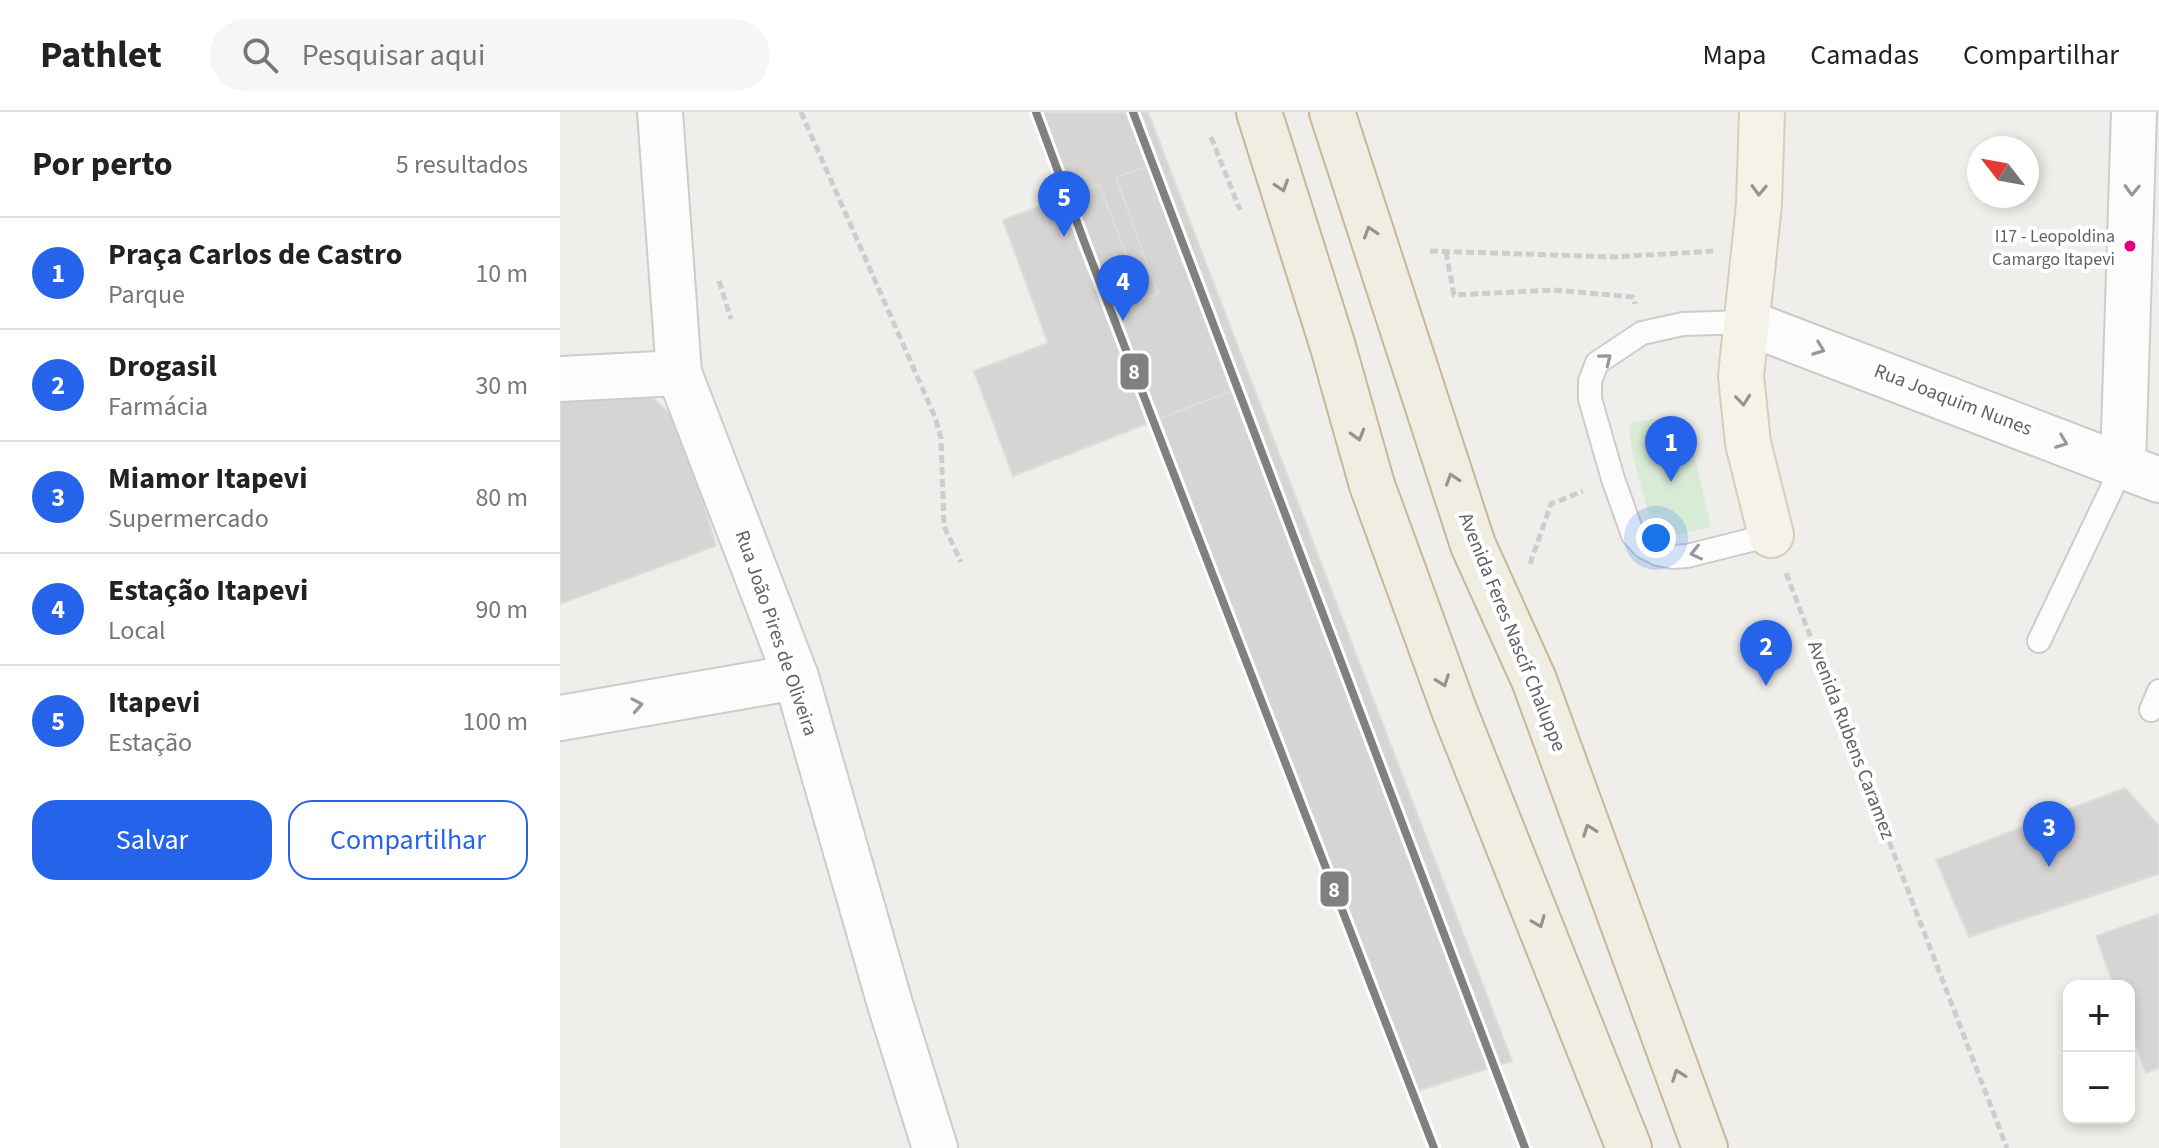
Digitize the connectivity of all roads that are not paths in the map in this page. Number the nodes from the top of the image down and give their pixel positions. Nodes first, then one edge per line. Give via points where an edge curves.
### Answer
1 (660, 112) edge
2 (1259, 112) edge
3 (1332, 112) edge
4 (1762, 112) edge
5 (2134, 112) edge
6 (1746, 322) junction
7 (679, 373) junction
8 (560, 379) edge
9 (2141, 472) edge
10 (1771, 535) joint
11 (2039, 641) dead end
12 (796, 677) junction
13 (560, 718) edge
14 (935, 1148) edge
15 (1629, 1148) edge
16 (1705, 1148) edge

1 - 7 street, Rua João Pires de Oliveira
2 -> 15 highway via 1372,485 1454,710
16 -> 3 highway, Avenida Feres Nascif Chaluppe via 1534,680 1473,545
4 -> 6 main road
5 -> 9 street
6 -> 9 street, Rua Joaquim Nunes
6 -> 10 main road via 1741,376 1748,443
10 -> 6 lane via 1687,556 1644,547 1633,535 1590,399 1597,363 1642,333 1683,324
7 - 8 street
7 - 12 street, Rua João Pires de Oliveira
9 - 11 lane
13 -> 12 street
12 - 14 street, Rua João Pires de Oliveira

